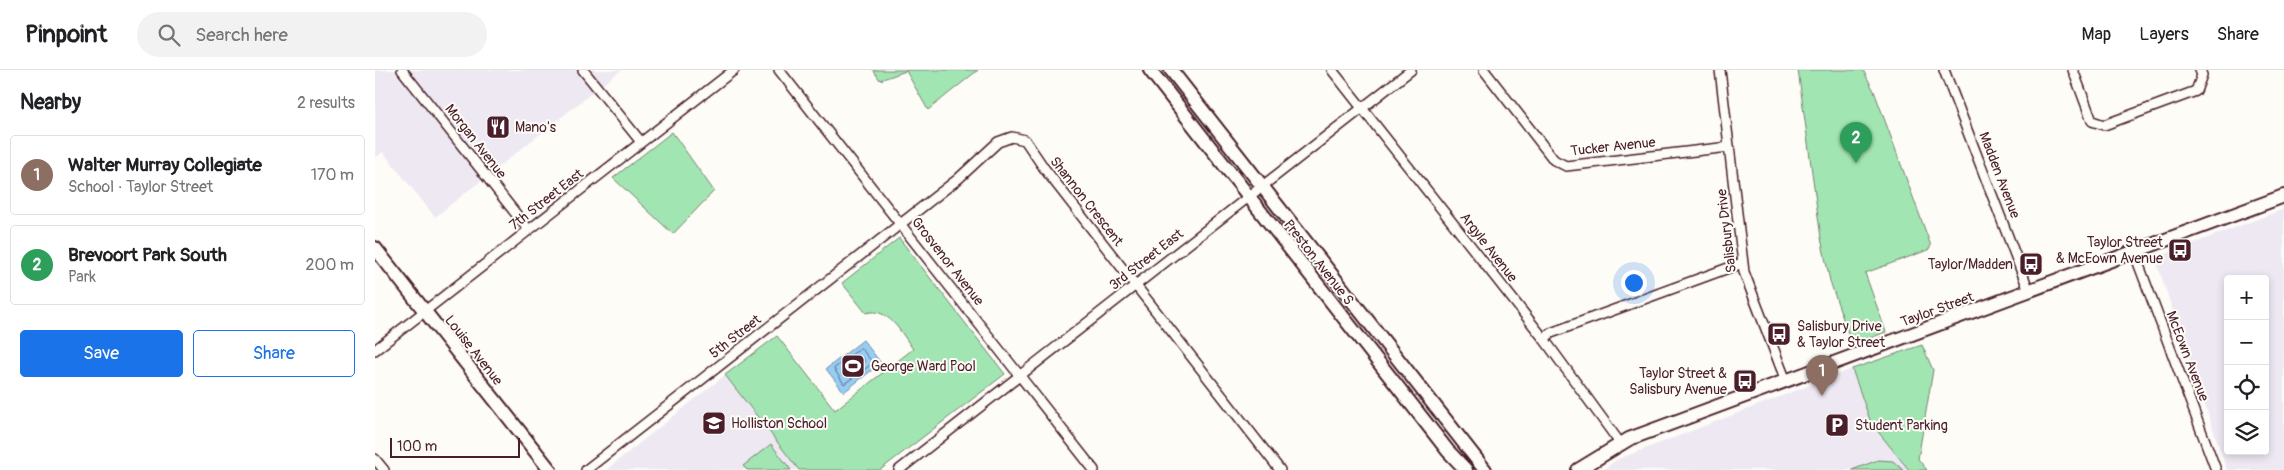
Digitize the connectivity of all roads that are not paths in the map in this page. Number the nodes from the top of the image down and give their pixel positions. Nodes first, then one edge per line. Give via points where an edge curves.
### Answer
1 (402, 70) edge
2 (583, 70) edge
3 (734, 70) edge
4 (779, 70) edge
5 (1150, 70) edge
6 (1171, 70) edge
7 (1332, 70) edge
8 (1411, 70) edge
9 (1484, 70) edge
10 (1720, 70) edge
11 (1944, 70) edge
12 (2073, 70) edge
13 (2200, 70) edge
14 (1361, 108) junction
15 (641, 142) junction
16 (1729, 147) junction
17 (1263, 187) junction
18 (2284, 196) edge
19 (1249, 197) junction
20 (901, 224) junction
21 (528, 229) junction
22 (375, 248) edge
23 (2134, 252) junction
24 (1742, 263) junction
25 (1135, 285) junction
26 (2029, 290) junction
27 (425, 311) junction
28 (1544, 339) junction
29 (375, 350) edge
30 (1020, 376) junction
31 (1786, 381) junction
32 (1621, 442) junction
33 (1448, 452) junction
34 (375, 459) edge
35 (384, 470) edge
36 (550, 470) edge
37 (586, 470) edge
38 (899, 470) edge
39 (1094, 470) edge
40 (1280, 470) edge
41 (1459, 470) edge
42 (1466, 470) edge
43 (1485, 470) edge
44 (1578, 470) edge
45 (2216, 470) edge

1 - 21 street, Morgan Avenue
2 - 15 street
3 - 15 street, 7th Street East
4 - 20 street, Grosvenor Avenue
5 - 19 main road, Preston Avenue S
6 - 17 main road, Preston Avenue S
7 - 14 street, Argyle Avenue
8 - 14 street, 3rd Street East
9 - 16 street, Tucker Avenue via 1555,160 1566,166
10 - 16 street, Salisbury Drive
11 - 26 street, Madden Avenue
12 - 13 street via 2092,121 2103,126 2196,91 2202,76
14 - 17 street, 3rd Street East
14 - 28 street, Argyle Avenue
15 - 21 street, 7th Street East
16 - 24 street, Salisbury Drive
17 - 19 street, 3rd Street East
17 - 43 main road, Preston Avenue S
18 - 23 main road, Taylor Street
19 - 25 street, 3rd Street East
19 - 33 main road, Preston Avenue S
20 - 25 street, Shannon Crescent via 998,142 1012,137 1025,140
20 - 30 street, Grosvenor Avenue
20 - 37 street, 5th Street
21 - 27 street, 7th Street East
22 - 27 main road, Louise Avenue
23 - 26 main road, Taylor Street
23 - 45 street, McEown Avenue
24 - 28 street via 1551,333
24 - 31 street, Salisbury Drive
25 - 30 street, 3rd Street East
25 - 40 street, Shannon Crescent
26 - 31 main road, Taylor Street
27 - 29 street, 7th Street East
27 - 36 main road, Louise Avenue
28 - 32 street, Argyle Avenue
30 - 38 street, 3rd Street East
30 - 39 street, Grosvenor Avenue
31 - 32 main road, Taylor Street
32 - 44 main road, Taylor Street
33 - 41 main road
33 - 42 main road, Preston Avenue S
34 - 35 street

